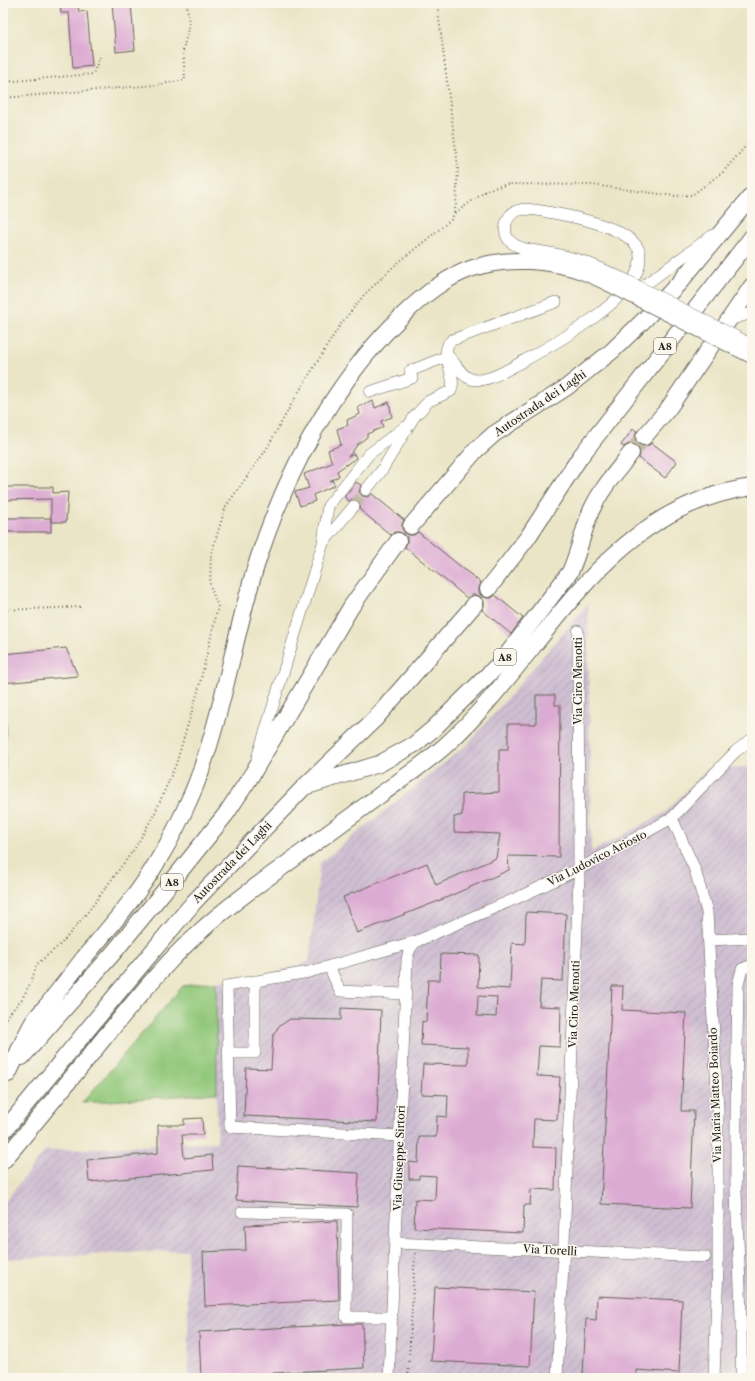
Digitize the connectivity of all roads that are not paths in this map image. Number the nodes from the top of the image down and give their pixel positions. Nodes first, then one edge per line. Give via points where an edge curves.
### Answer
1 (752, 195) edge
2 (727, 225) junction
3 (752, 237) edge
4 (620, 283) junction
5 (752, 286) edge
6 (556, 302) dead end
7 (752, 313) edge
8 (728, 320) junction
9 (736, 342) junction
10 (752, 345) edge
11 (752, 355) edge
12 (448, 356) junction
13 (516, 365) junction
14 (370, 392) dead end
15 (408, 424) junction
16 (644, 437) tunnel mouth
17 (631, 453) tunnel mouth
18 (752, 487) edge
19 (366, 490) tunnel mouth
20 (354, 506) tunnel mouth
21 (411, 526) dead end
22 (398, 541) dead end
23 (323, 543) junction
24 (488, 589) dead end
25 (475, 604) dead end
26 (578, 630) dead end
27 (752, 739) edge
28 (251, 776) junction
29 (305, 786) junction
30 (672, 818) junction
31 (579, 869) junction
32 (752, 938) edge
33 (709, 940) junction
34 (417, 941) junction
35 (752, 965) edge
36 (329, 966) junction
37 (255, 981) junction
38 (406, 994) junction
39 (228, 1053) junction
40 (5, 1077) edge
41 (3, 1132) edge
42 (400, 1136) junction
43 (3, 1161) edge
44 (242, 1212) dead end
45 (395, 1243) junction
46 (564, 1251) junction
47 (705, 1257) dead end
48 (392, 1317) junction
49 (389, 1378) edge
50 (557, 1378) edge
51 (714, 1378) edge
52 (741, 1378) edge

1 - 2 highway, Autostrada dei Laghi
2 - 13 street via 578,334
2 - 21 highway, Autostrada dei Laghi via 680,282 612,352 567,387 494,434 476,450
3 - 24 highway, A8 via 580,457 528,537
4 - 9 highway, bridge
4 - 13 street via 602,269 583,262 517,246 509,240 506,233 507,220 515,211 534,210 603,226 632,242 638,248 640,258 636,275 609,306 542,351
4 - 40 highway via 561,265 534,261 472,268 420,299 376,343 356,368 306,443 270,525 254,571 216,723 192,796 159,859 33,1023
5 - 8 highway
6 - 12 street via 452,340 446,348
7 - 8 street
8 - 16 highway via 668,408
9 - 10 street
9 - 11 highway
12 - 13 street via 467,377 476,380 490,377
12 - 14 street via 410,371 412,378
12 - 15 street via 451,391 429,402
15 - 19 street via 382,470
15 - 23 street via 369,454 328,506
17 - 29 highway, A8 via 608,483 592,510 570,572 502,661 415,744 379,764
18 - 43 highway via 695,501 672,512 639,533 613,555 571,599 481,709 446,745 224,910 186,945 130,1007
20 - 23 street
22 - 28 highway, A8 via 351,607
23 - 28 street
25 - 29 highway, Autostrada dei Laghi / A8 via 375,719
26 - 31 street, Via Ciro Menotti
27 - 30 street, Via Ludovico Ariosto via 736,751
28 - 40 highway, A8 via 226,814 170,885
29 - 41 highway, Autostrada dei Laghi / A8 via 194,902
30 - 31 street, Via Ludovico Ariosto
30 - 33 street, Via Maria Matteo Boiardo via 695,870 707,912
31 - 34 street, Via Ludovico Ariosto
31 - 46 street, Via Ciro Menotti
32 - 33 street
33 - 51 street, Via Maria Matteo Boiardo via 718,1117 718,1265
34 - 36 street, Via Ludovico Ariosto
34 - 38 street, Via Giuseppe Sirtori via 412,945 408,955
35 - 52 street via 742,969 738,985 735,1119 742,1330
36 - 37 street, Via Ludovico Ariosto
36 - 38 street via 340,991
37 - 39 street, Via Ludovico Ariosto via 227,986
37 - 39 street via 255,1053
38 - 42 street, Via Giuseppe Sirtori
39 - 42 street via 230,1127
42 - 45 street, Via Giuseppe Sirtori
44 - 48 street via 347,1214 346,1317
45 - 46 street, Via Torelli
45 - 48 street, Via Giuseppe Sirtori
46 - 47 street, Via Torelli
46 - 50 street, Via Ciro Menotti
48 - 49 street, Via Giuseppe Sirtori

